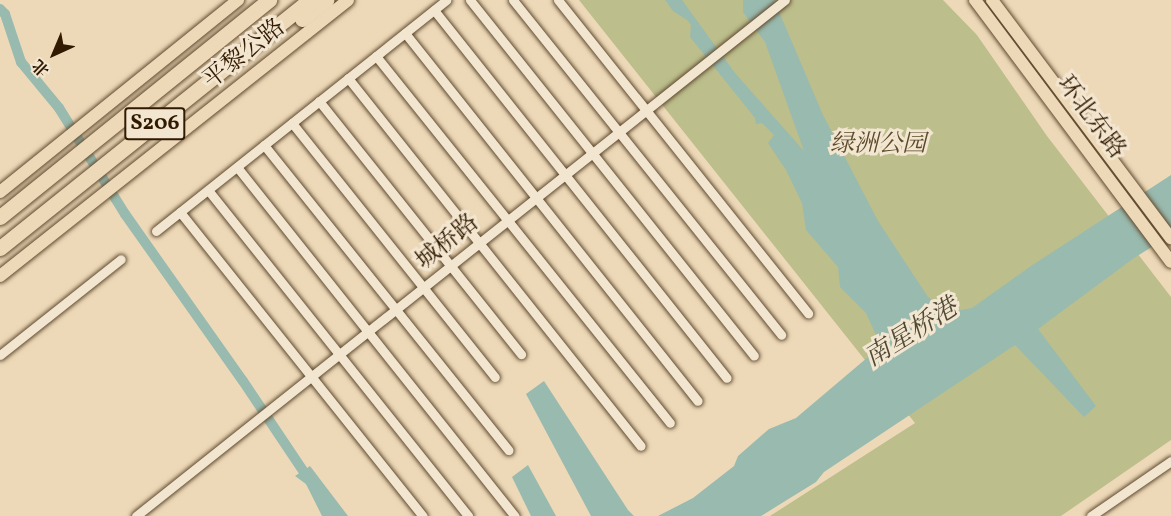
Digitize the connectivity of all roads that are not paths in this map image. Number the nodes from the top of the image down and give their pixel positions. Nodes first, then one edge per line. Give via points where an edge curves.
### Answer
1 (238, 0) edge
2 (257, 0) edge
3 (269, 0) edge
4 (310, 0) edge
5 (326, 0) edge
6 (348, 0) edge
7 (447, 0) edge
8 (470, 0) edge
9 (513, 0) edge
10 (558, 0) edge
11 (785, 0) edge
12 (975, 0) edge
13 (992, 0) edge
14 (434, 10) junction
15 (405, 33) junction
16 (216, 42) junction
17 (376, 56) junction
18 (233, 62) junction
19 (348, 78) junction
20 (319, 101) junction
21 (646, 110) junction
22 (292, 123) junction
23 (619, 132) junction
24 (264, 145) junction
25 (592, 153) junction
26 (237, 167) junction
27 (565, 175) junction
28 (208, 190) junction
29 (0, 192) edge
30 (536, 198) junction
31 (180, 212) junction
32 (0, 217) edge
33 (508, 220) junction
34 (156, 231) dead end
35 (1171, 238) edge
36 (479, 243) junction
37 (0, 248) edge
38 (1167, 257) edge
39 (122, 259) dead end
40 (450, 266) junction
41 (0, 276) edge
42 (423, 287) junction
43 (396, 309) junction
44 (808, 313) dead end
45 (368, 331) junction
46 (781, 335) dead end
47 (339, 354) junction
48 (521, 354) dead end
49 (0, 356) edge
50 (754, 356) dead end
51 (495, 376) dead end
52 (311, 377) junction
53 (727, 378) dead end
54 (698, 401) dead end
55 (670, 423) dead end
56 (641, 446) dead end
57 (508, 450) dead end
58 (1171, 461) edge
59 (136, 516) edge
60 (423, 516) edge
61 (468, 516) edge
62 (515, 516) edge
63 (1091, 516) edge

1 - 29 main road, 平黎公路
2 - 16 highway
3 - 16 highway, S206
4 - 18 highway, S206
5 - 18 highway
6 - 41 main road, 平黎公路
7 - 14 street
8 - 25 street
9 - 23 street
10 - 21 street
11 - 21 street, 城桥路
12 - 38 main road, 环北东路
13 - 35 main road, 环北东路
14 - 15 street
14 - 27 street
15 - 17 street
15 - 30 street
16 - 32 highway, S206
17 - 19 street
17 - 33 street
18 - 37 highway, S206
19 - 20 street
19 - 36 street
20 - 22 street
20 - 40 street
21 - 23 street, 城桥路
21 - 44 street
22 - 24 street
22 - 42 street
23 - 25 street, 城桥路
23 - 46 street
24 - 26 street
24 - 43 street
25 - 27 street, 城桥路
25 - 50 street
26 - 28 street
26 - 45 street
27 - 30 street, 城桥路
27 - 53 street
28 - 31 street
28 - 47 street
30 - 33 street, 城桥路
30 - 54 street
31 - 34 street
31 - 52 street
33 - 36 street, 城桥路
33 - 55 street
36 - 40 street, 城桥路
36 - 56 street
39 - 49 street
40 - 42 street, 城桥路
40 - 48 street
42 - 43 street, 城桥路
42 - 51 street
43 - 45 street, 城桥路
43 - 57 street
45 - 47 street, 城桥路
45 - 62 street
47 - 52 street, 城桥路
47 - 61 street
52 - 59 street, 城桥路
52 - 60 street
58 - 63 street

